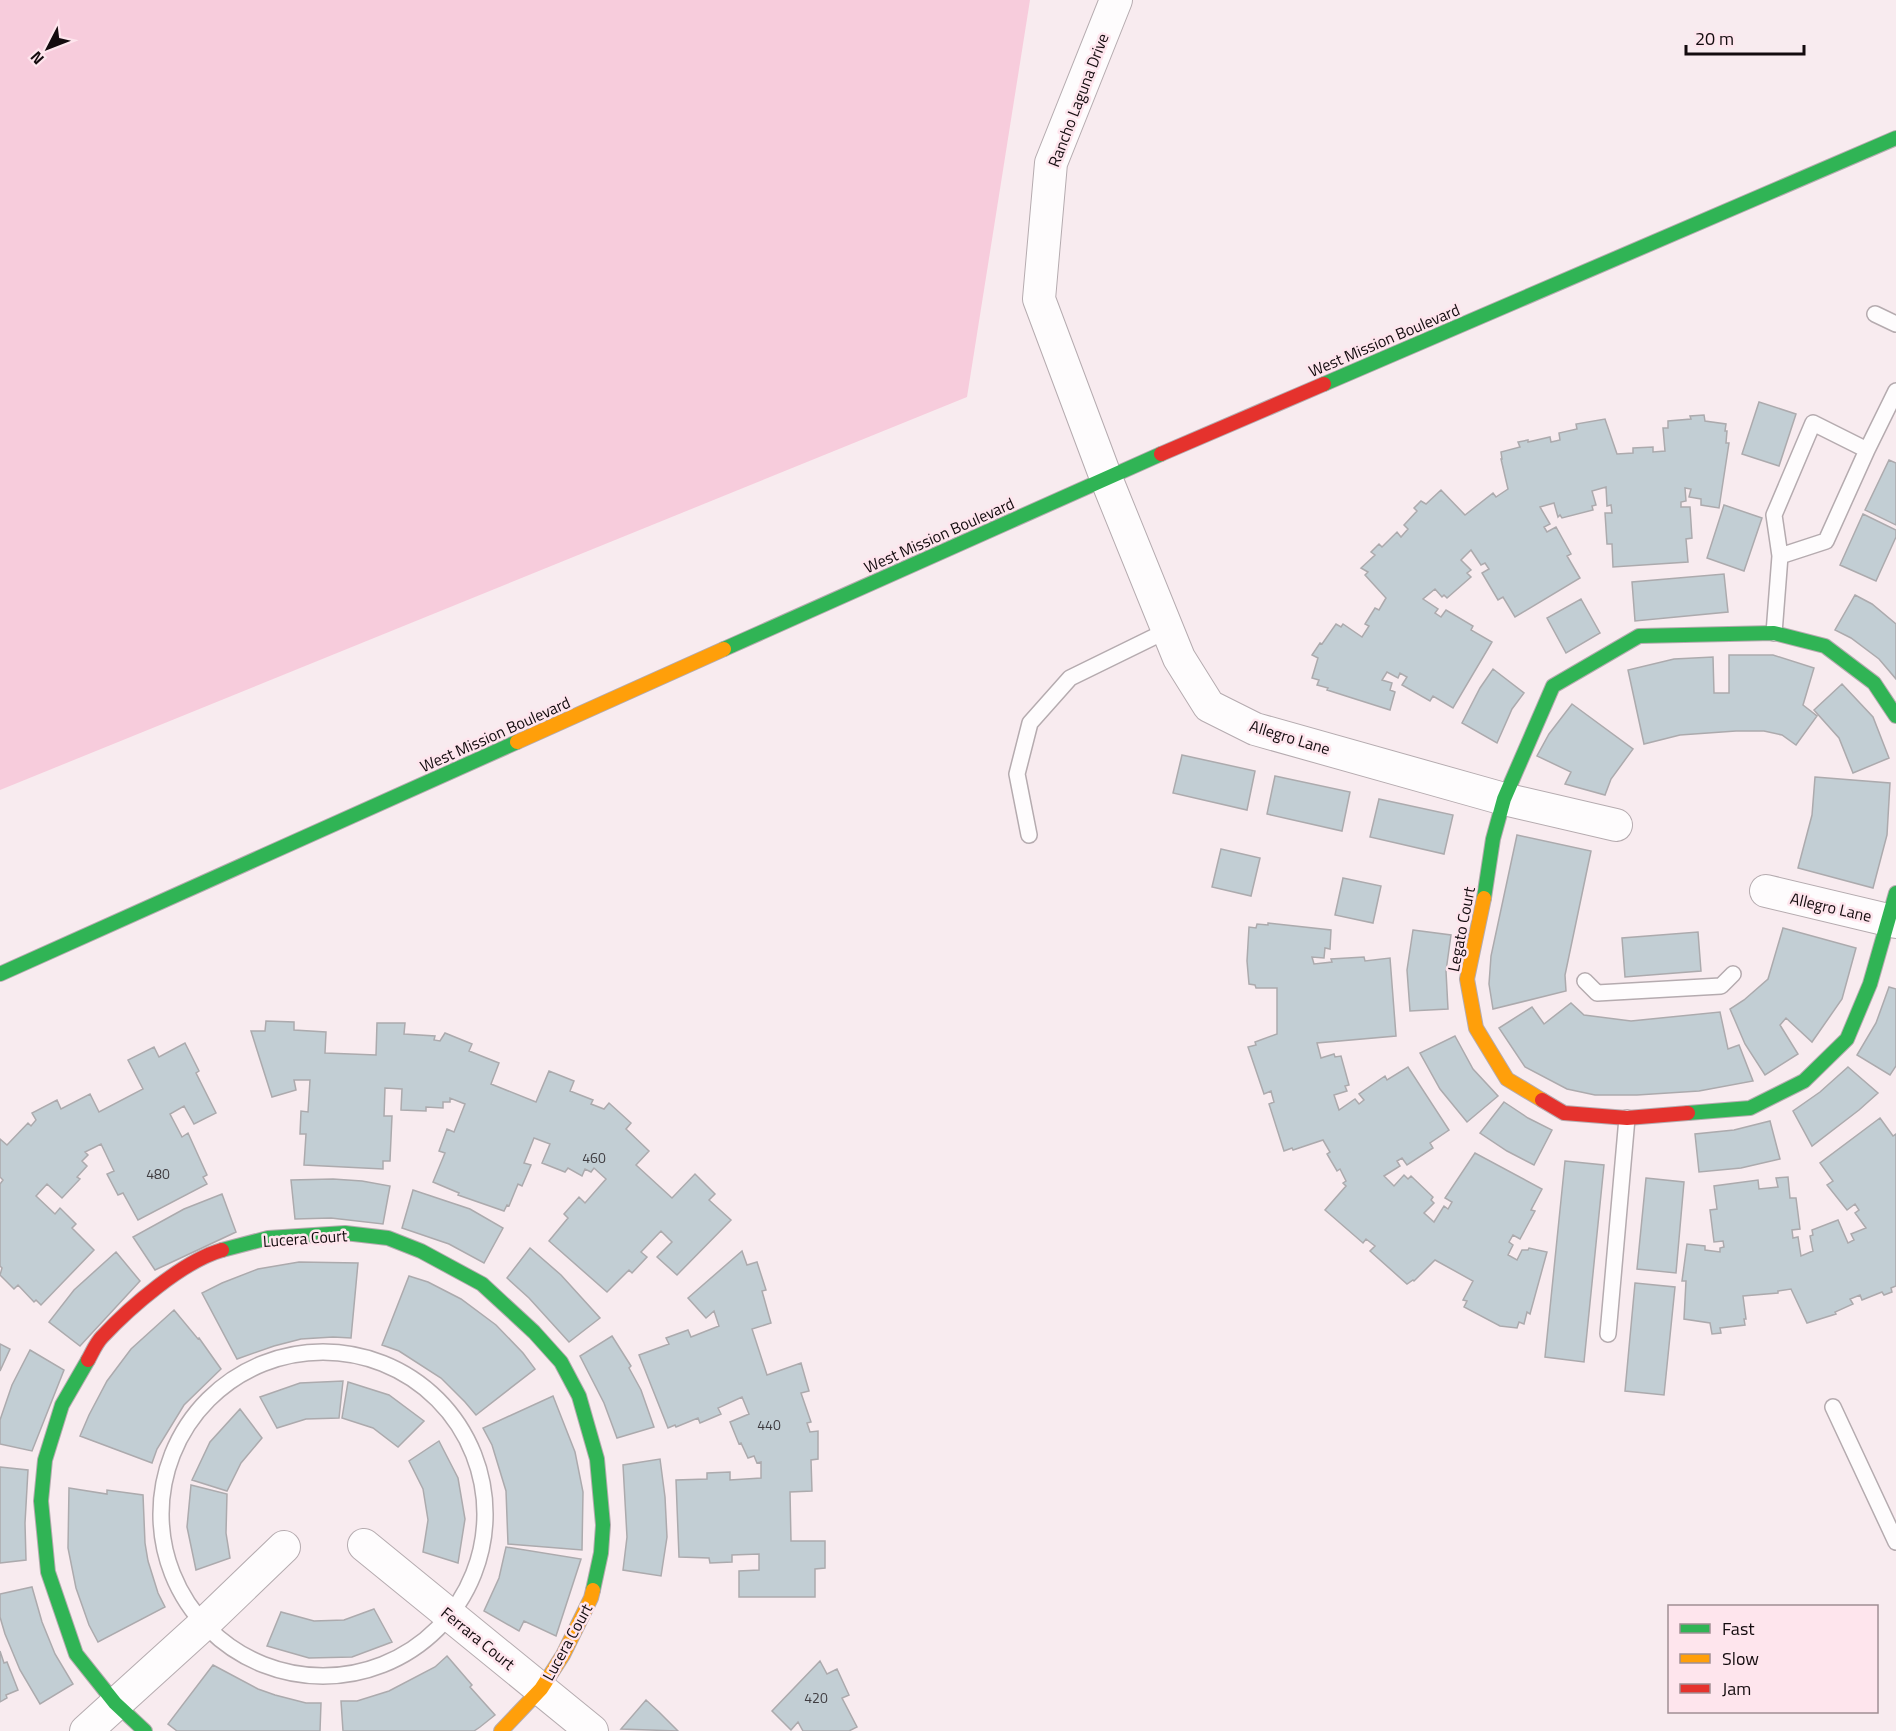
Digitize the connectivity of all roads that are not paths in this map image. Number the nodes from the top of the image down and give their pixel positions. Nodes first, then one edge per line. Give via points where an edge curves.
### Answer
1 (1116, 0) edge
2 (1896, 138) edge
3 (1875, 314) dead end
4 (1896, 324) edge
5 (1896, 391) edge
6 (1867, 450) junction
7 (1107, 478) junction
8 (1780, 556) junction
9 (1168, 630) junction
10 (1774, 633) junction
11 (1896, 716) edge
12 (1504, 798) junction
13 (1616, 825) dead end
14 (1029, 835) dead end
15 (1766, 891) dead end
16 (1893, 912) edge
17 (0, 974) edge
18 (1734, 974) dead end
19 (1585, 981) dead end
20 (1627, 1118) junction
21 (1608, 1334) dead end
22 (1833, 1407) dead end
23 (1896, 1542) edge
24 (364, 1545) dead end
25 (284, 1547) dead end
26 (450, 1616) junction
27 (204, 1624) junction
28 (541, 1689) junction
29 (115, 1703) junction
30 (86, 1731) edge
31 (145, 1731) edge
32 (501, 1731) edge
33 (592, 1731) edge

1 - 7 street, Rancho Laguna Drive via 1051,163 1039,299
2 - 7 street, West Mission Boulevard
3 - 4 lane
5 - 6 lane
6 - 8 lane via 1826,541
6 - 8 lane via 1813,423 1774,515
7 - 9 street, Allegro Lane
7 - 17 street, West Mission Boulevard
8 - 10 lane
9 - 12 street, Allegro Lane via 1179,658 1209,706 1255,729
9 - 14 lane via 1070,678 1030,723 1017,774
10 - 11 street, Legato Court via 1825,646 1874,683
10 - 12 street, Legato Court via 1639,636 1553,686
12 - 13 street, Allegro Lane
12 - 20 street, Legato Court via 1467,979 1476,1028 1507,1079 1564,1113
15 - 16 street, Allegro Lane
16 - 20 street, Legato Court via 1847,1039 1804,1081 1750,1108
18 - 19 lane via 1721,986 1597,993
20 - 21 lane
22 - 23 lane
24 - 26 street, Ferrara Court
25 - 27 street
26 - 27 lane via 415,1647 379,1665 337,1676 305,1675 267,1666 230,1647
26 - 27 lane via 479,1564 484,1531 485,1486 472,1446 456,1421 417,1385 371,1359 342,1351 298,1352 251,1367 224,1383 192,1417 171,1457 161,1491 161,1543 178,1591
26 - 28 street, Ferrara Court
27 - 29 street
28 - 29 street, Lucera Court via 591,1598 601,1553 603,1525 597,1459 579,1396 561,1362 482,1284 421,1251 387,1238 345,1233 268,1238 208,1254 152,1290 101,1338 62,1405 45,1460 41,1501 48,1572 76,1654
28 - 32 street, Lucera Court
28 - 33 street, Ferrara Court
29 - 30 street
29 - 31 street, Lucera Court

